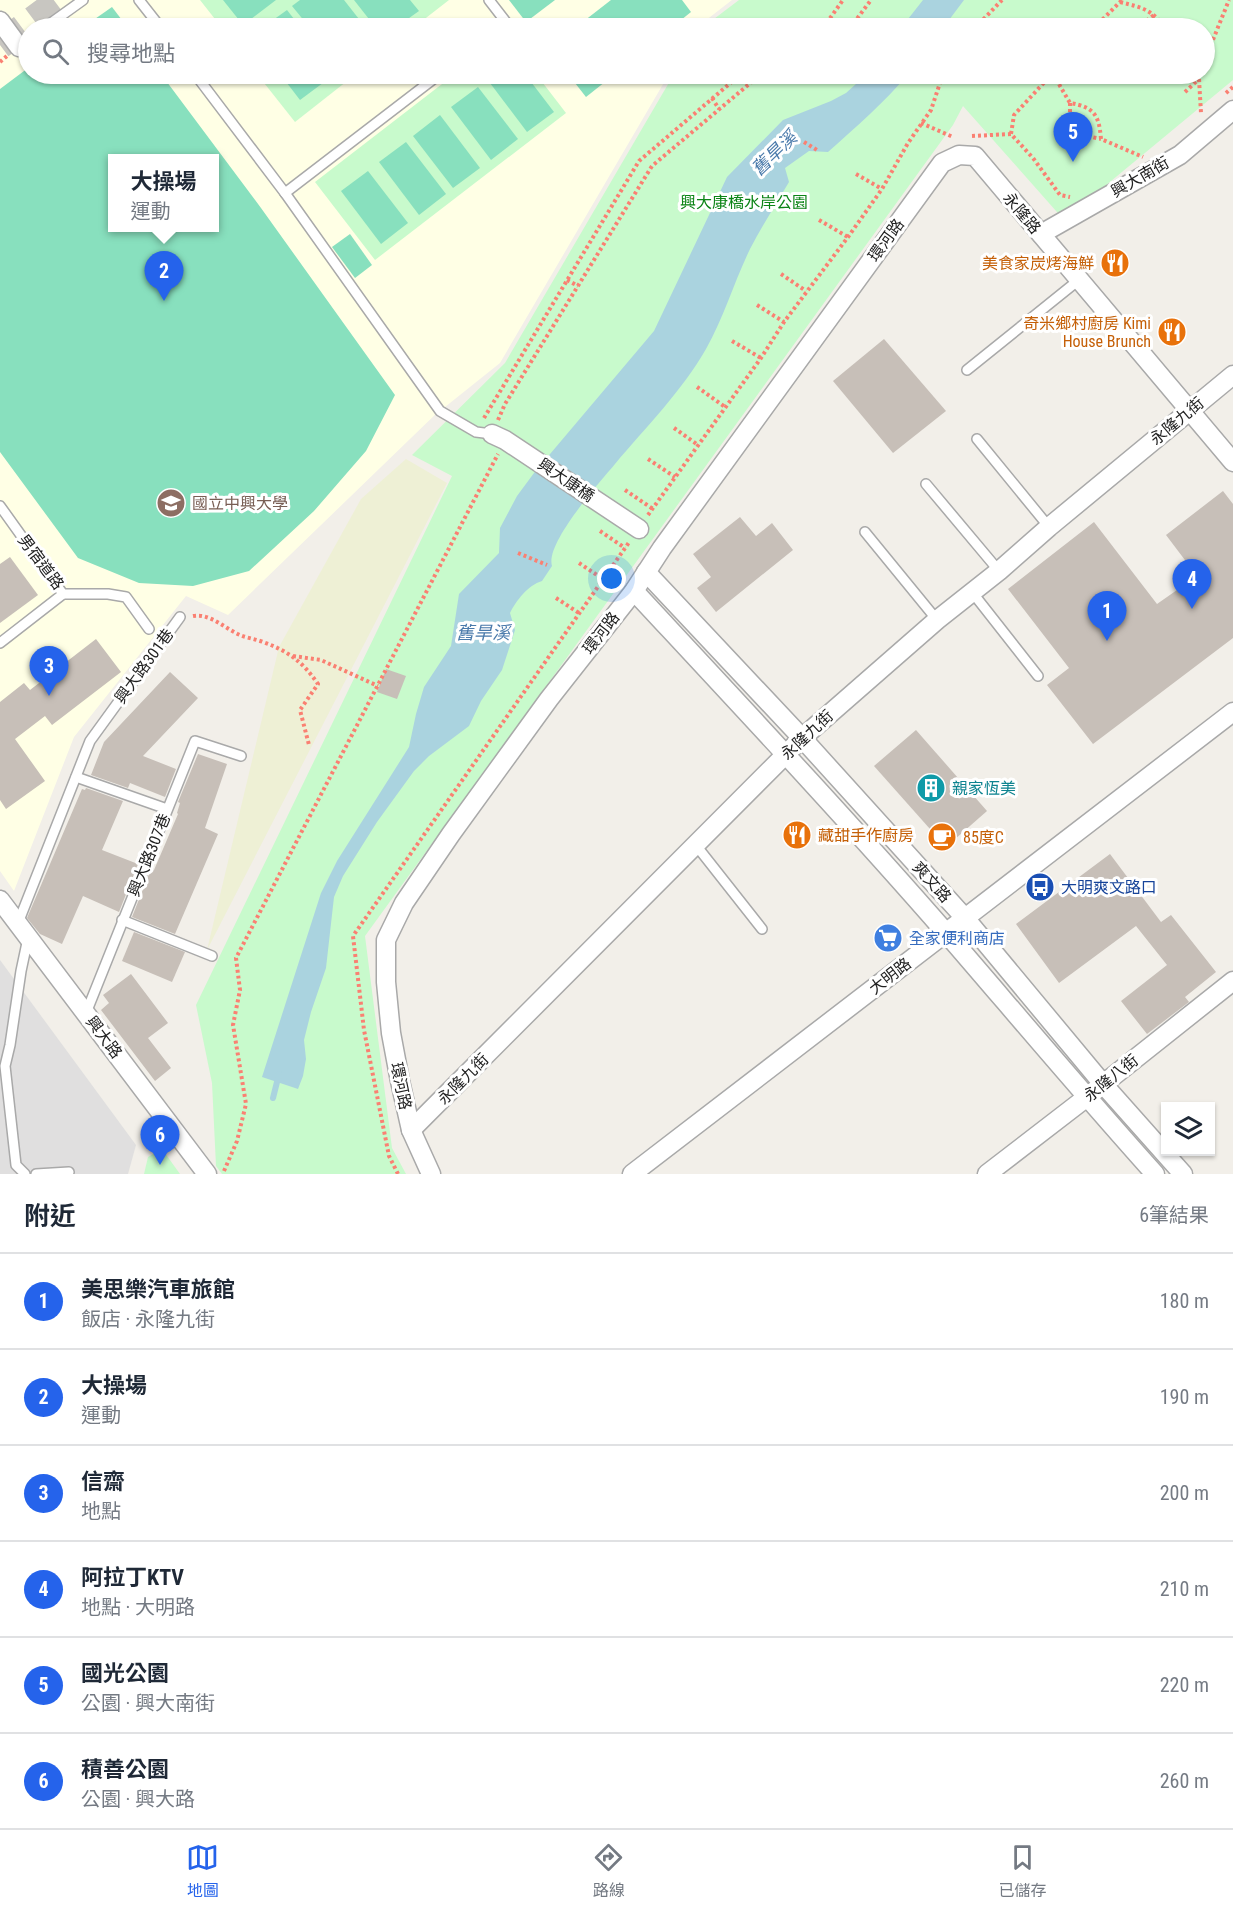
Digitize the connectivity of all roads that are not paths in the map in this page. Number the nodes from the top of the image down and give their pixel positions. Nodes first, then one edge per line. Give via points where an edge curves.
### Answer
1 (83, 0) edge
2 (139, 0) edge
3 (489, 0) edge
4 (58, 18) edge
5 (153, 18) edge
6 (503, 18) edge
7 (0, 21) edge
8 (18, 38) edge
9 (203, 84) edge
10 (427, 84) edge
11 (1233, 110) edge
12 (975, 156) joint
13 (285, 193) junction
14 (1041, 234) junction
15 (1080, 279) junction
16 (967, 370) dead end
17 (1233, 375) edge
18 (1189, 411) junction
19 (491, 435) joint
20 (977, 439) dead end
21 (1233, 462) edge
22 (926, 484) dead end
23 (1, 509) edge
24 (1049, 527) junction
25 (639, 528) dead end
26 (865, 532) dead end
27 (999, 571) junction
28 (646, 572) junction
29 (634, 591) junction
30 (972, 592) junction
31 (63, 594) junction
32 (180, 617) road end
33 (937, 620) junction
34 (149, 629) dead end
35 (0, 643) edge
36 (1038, 676) dead end
37 (1233, 712) edge
38 (802, 738) junction
39 (786, 754) junction
40 (241, 756) dead end
41 (76, 777) junction
42 (167, 809) junction
43 (695, 844) junction
44 (0, 900) edge
45 (965, 918) junction
46 (122, 920) junction
47 (762, 929) dead end
48 (23, 930) junction
49 (946, 933) junction
50 (212, 956) dead end
51 (1233, 981) edge
52 (86, 1013) junction
53 (1103, 1084) junction
54 (4, 1096) edge
55 (1087, 1098) junction
56 (411, 1130) junction
57 (69, 1172) dead end
58 (215, 1172) edge
59 (26, 1174) edge
60 (36, 1174) edge
61 (431, 1174) edge
62 (632, 1174) edge
63 (987, 1174) edge
64 (1155, 1174) edge
65 (1183, 1174) edge

1 - 4 lane
2 - 5 lane
3 - 6 lane
7 - 8 street
9 - 13 lane
10 - 13 lane
11 - 14 street, 興大南街 via 1180,155
12 - 14 street, 永隆路
12 - 28 street, 環河路 via 959,155 942,163
13 - 19 lane via 440,411
14 - 15 street, 永隆路
15 - 16 lane
15 - 18 street, 永隆路
17 - 18 street, 永隆九街
18 - 21 street, 永隆路
18 - 24 street, 永隆九街
19 - 25 street, 興大康橋
20 - 24 lane
22 - 27 lane
23 - 31 lane, 男宿道路
24 - 27 street, 永隆九街
26 - 33 lane
27 - 30 street, 永隆九街
28 - 29 street, 環河路
28 - 38 street, 爽文路
29 - 39 street, 爽文路
29 - 56 street, 環河路 via 451,834 404,903 386,940 391,1034
30 - 33 street, 永隆九街
30 - 36 lane
31 - 34 lane, 男宿道路 via 126,597
31 - 35 lane
32 - 41 lane, 興大路301巷 via 90,741
33 - 38 street, 永隆九街
37 - 45 street, 大明路
38 - 39 street, 永隆九街
38 - 45 street, 爽文路
39 - 43 street, 永隆九街
39 - 49 street, 爽文路
40 - 42 lane, 興大路307巷 via 195,741
41 - 42 lane
41 - 48 lane, 興大路301巷
42 - 46 lane, 興大路307巷
43 - 47 lane
43 - 56 street, 永隆九街
44 - 48 street, 興大路
45 - 49 street, 大明路
45 - 53 street, 爽文路
46 - 50 lane
46 - 52 lane, 興大路307巷
48 - 52 street, 興大路
48 - 54 lane, 興大路301巷
49 - 55 street, 爽文路
49 - 62 street, 大明路
51 - 53 street, 永隆八街
52 - 58 street, 興大路
53 - 55 street, 永隆八街
53 - 65 street, 爽文路
54 - 59 lane, 興大路301巷 via 16,1165
55 - 63 street, 永隆八街
55 - 64 street, 爽文路
56 - 61 street, 環河路
57 - 60 lane

